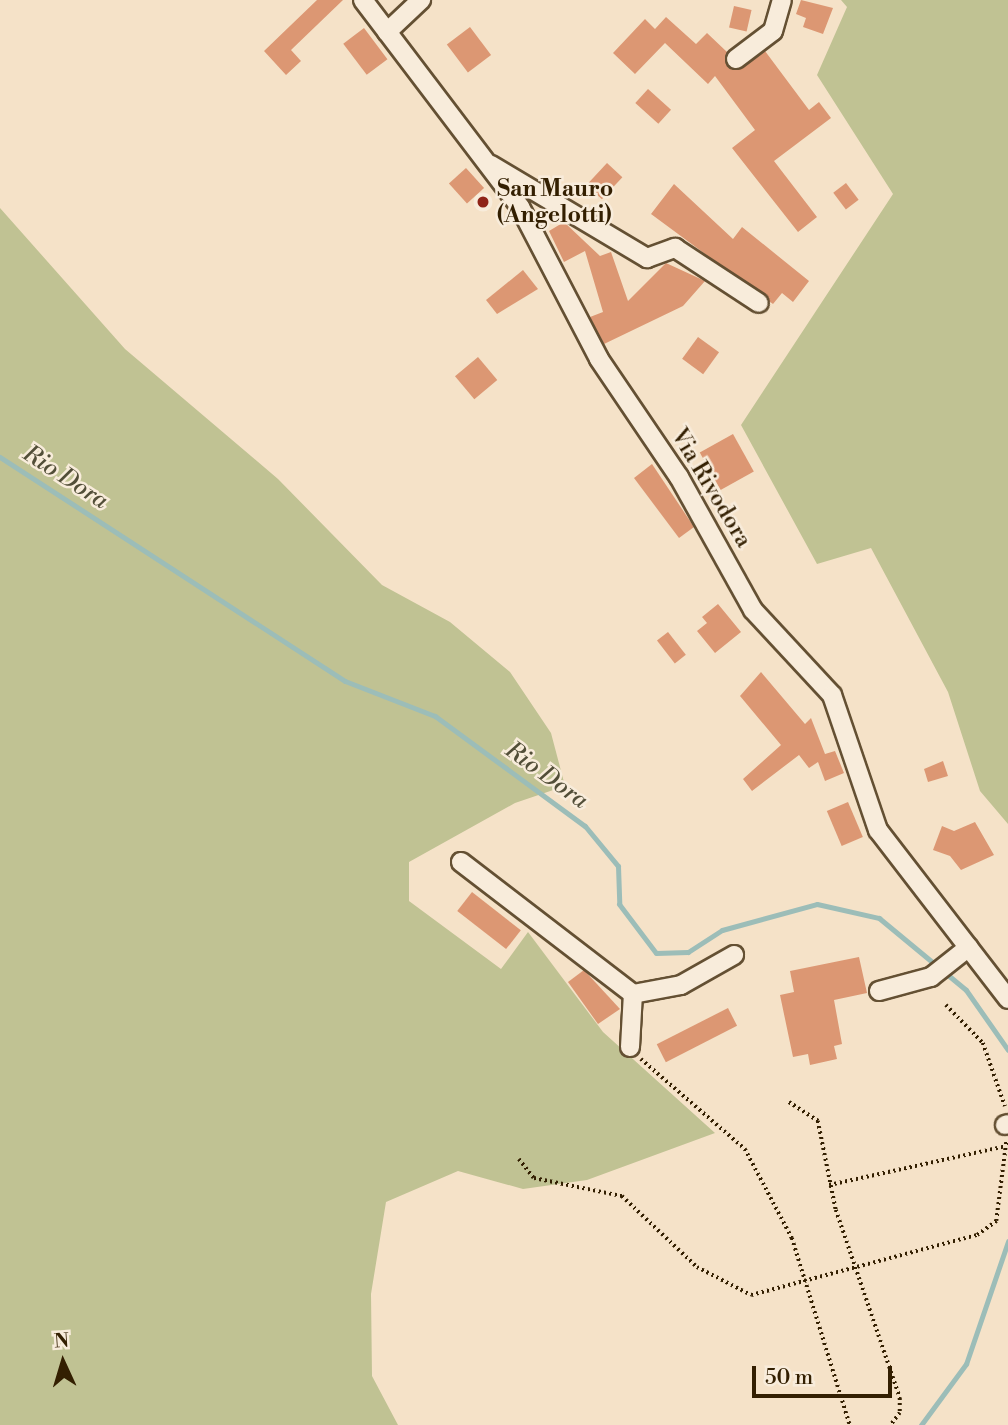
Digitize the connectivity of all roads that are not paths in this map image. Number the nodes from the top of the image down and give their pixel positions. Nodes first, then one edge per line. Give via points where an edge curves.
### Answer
1 (363, 0) edge
2 (421, 0) edge
3 (782, 0) edge
4 (387, 32) junction
5 (736, 59) dead end
6 (487, 164) junction
7 (759, 303) dead end
8 (461, 862) dead end
9 (969, 947) junction
10 (734, 955) dead end
11 (879, 991) dead end
12 (633, 994) junction
13 (1008, 999) edge
14 (629, 1047) road end

1 - 4 street, Via Rivodora
2 - 4 street
3 - 5 street via 773,31
4 - 6 street, Via Rivodora
6 - 7 street via 647,257 675,248
6 - 9 street, Via Rivodora via 520,207 599,359 679,477 753,610 832,695 878,830
8 - 12 street
9 - 11 street via 931,977
9 - 13 street, Via Rivodora
10 - 12 street via 681,985
12 - 14 street

